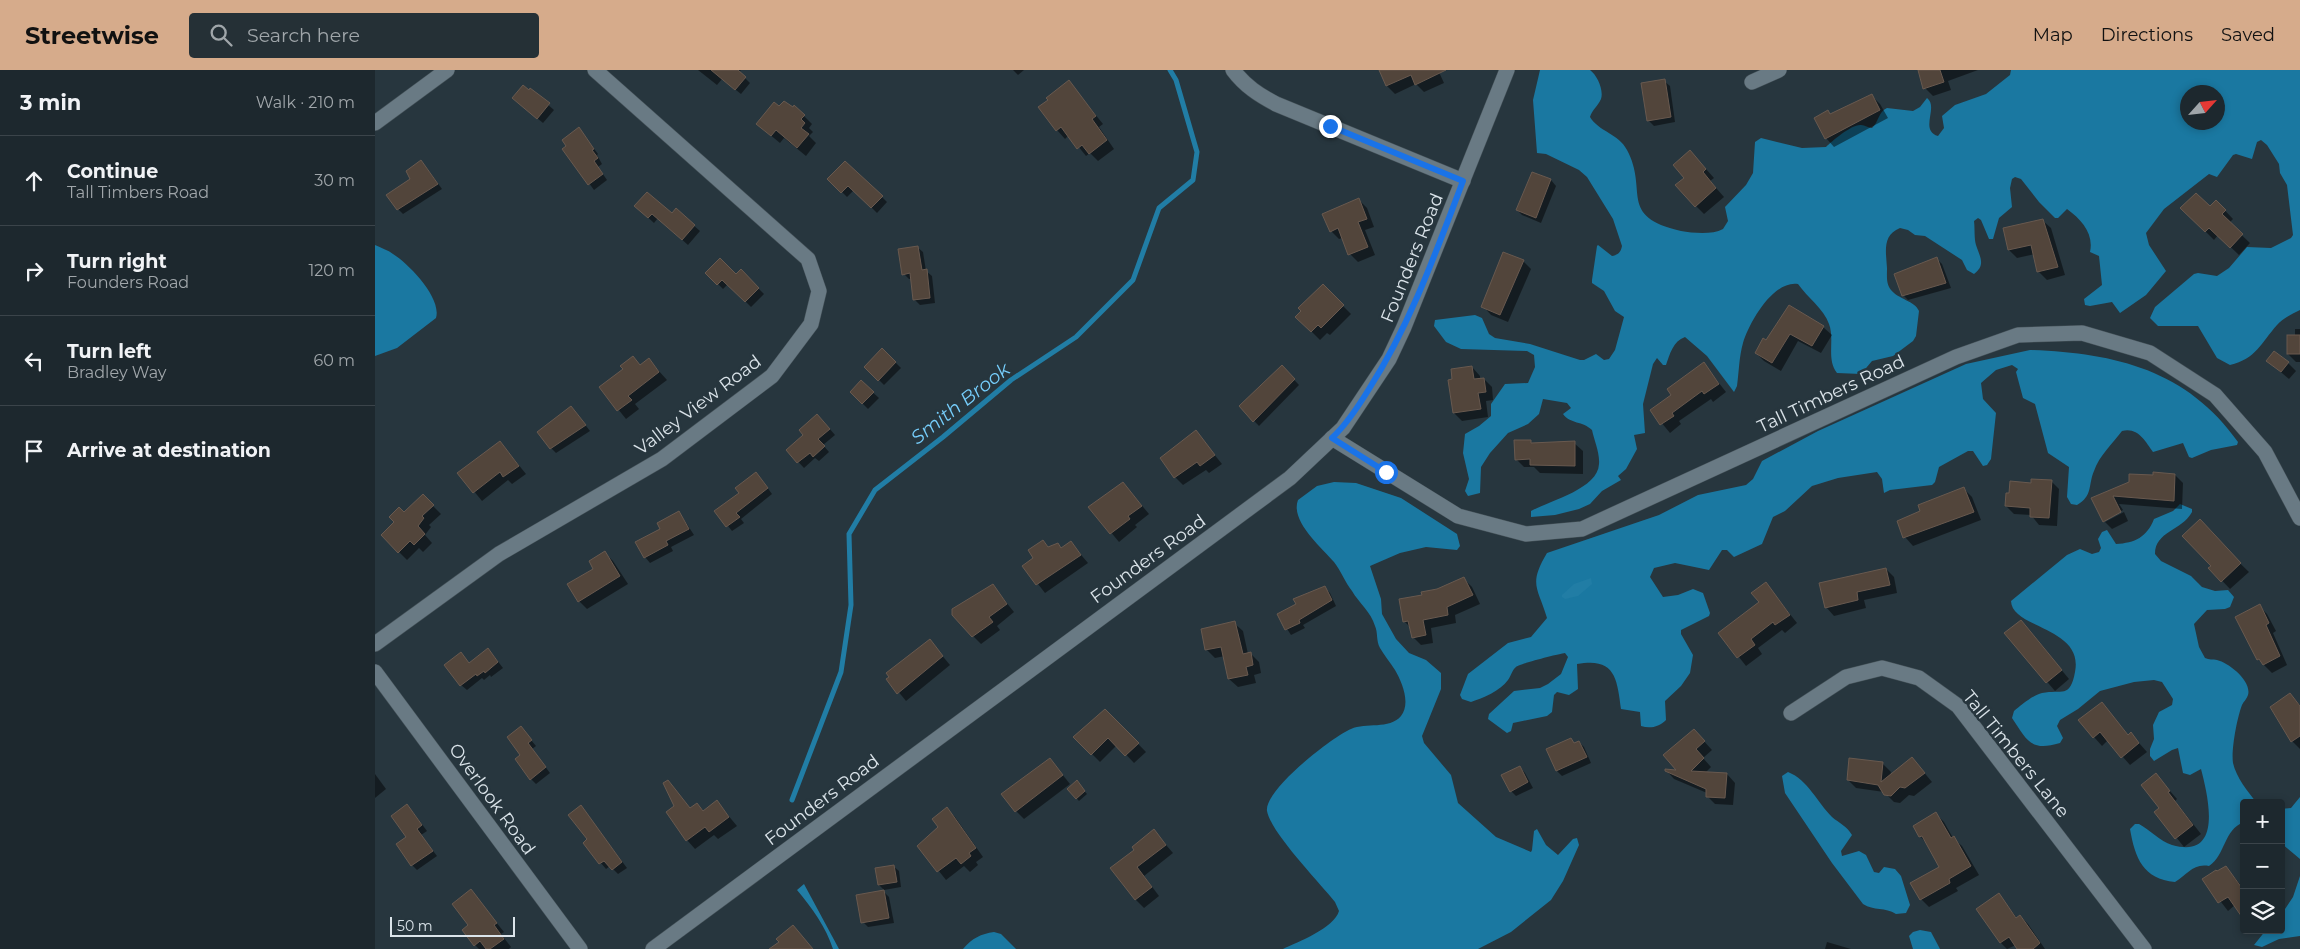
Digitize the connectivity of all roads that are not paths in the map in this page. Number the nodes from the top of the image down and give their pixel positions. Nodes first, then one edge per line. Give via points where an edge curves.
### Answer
1 (447, 70) edge
2 (595, 70) edge
3 (1233, 70) edge
4 (1507, 70) edge
5 (1779, 70) edge
6 (1752, 82) dead end
7 (375, 123) edge
8 (1463, 181) junction
9 (1332, 438) junction
10 (2300, 518) edge
11 (375, 644) edge
12 (375, 672) edge
13 (1791, 713) dead end
14 (580, 949) edge
15 (653, 949) edge
16 (2145, 949) edge

1 - 7 street
2 - 11 street, Valley View Road via 808,260 819,291 811,324 771,376 662,459 499,554
3 - 8 street via 1242,82 1276,104
4 - 8 street, Founders Road
5 - 6 street
8 - 9 street, Founders Road via 1389,359 1343,428
9 - 10 street, Tall Timbers Road via 1458,516 1525,534 1581,529 1956,357 2018,335 2081,333 2150,353 2215,395 2265,452
9 - 15 street, Founders Road via 1290,478
12 - 14 street, Overlook Road
13 - 16 street, Tall Timbers Lane via 1847,677 1882,668 1919,678 1958,706

